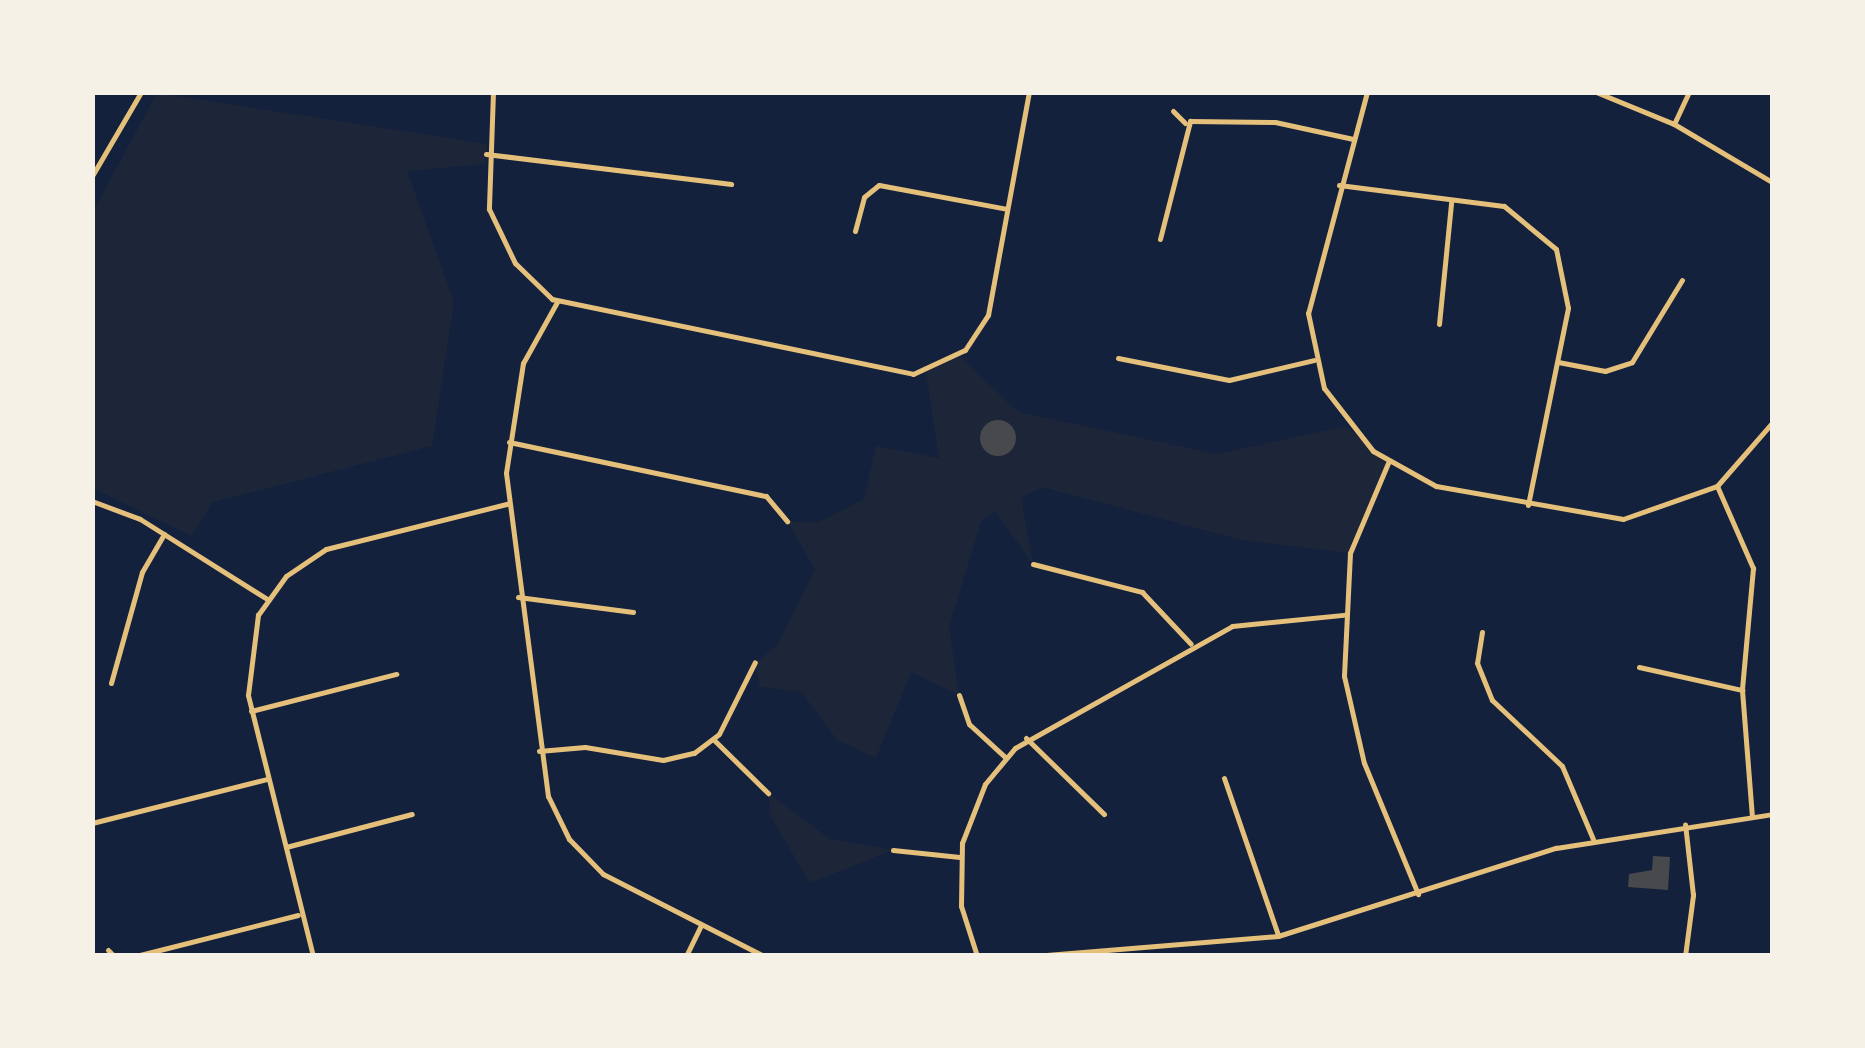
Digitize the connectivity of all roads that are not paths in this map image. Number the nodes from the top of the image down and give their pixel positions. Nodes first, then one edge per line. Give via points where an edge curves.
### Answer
1 (141, 92) edge
2 (493, 92) edge
3 (1029, 92) edge
4 (1367, 92) edge
5 (1596, 92) edge
6 (1689, 92) edge
7 (1173, 110) dead end
8 (1186, 124) junction
9 (1674, 124) junction
10 (1353, 139) junction
11 (486, 154) junction
12 (92, 176) edge
13 (1772, 182) edge
14 (731, 184) dead end
15 (1339, 186) junction
16 (1452, 203) junction
17 (1007, 209) junction
18 (856, 231) dead end
19 (1160, 239) dead end
20 (1682, 280) dead end
21 (557, 302) junction
22 (1439, 324) dead end
23 (1118, 358) dead end
24 (1314, 360) junction
25 (1558, 362) junction
26 (1772, 422) edge
27 (508, 442) junction
28 (1388, 464) junction
29 (1717, 486) junction
30 (92, 502) edge
31 (507, 504) junction
32 (1528, 505) junction
33 (787, 521) dead end
34 (164, 534) junction
35 (1033, 564) dead end
36 (518, 597) junction
37 (267, 600) junction
38 (633, 612) dead end
39 (1343, 615) junction
40 (1482, 632) dead end
41 (1190, 644) junction
42 (755, 662) dead end
43 (1640, 668) dead end
44 (396, 674) dead end
45 (111, 683) dead end
46 (1742, 690) junction
47 (959, 695) dead end
48 (251, 711) junction
49 (1026, 738) junction
50 (714, 740) junction
51 (539, 751) junction
52 (1005, 758) junction
53 (268, 778) junction
54 (1224, 778) dead end
55 (768, 793) dead end
56 (412, 814) dead end
57 (1104, 814) dead end
58 (1772, 814) edge
59 (1752, 816) junction
60 (92, 824) edge
61 (1685, 824) junction
62 (1593, 839) junction
63 (286, 847) junction
64 (893, 850) dead end
65 (960, 857) junction
66 (1418, 894) junction
67 (298, 915) junction
68 (700, 925) junction
69 (1278, 936) junction
70 (136, 956) edge
71 (314, 956) edge
72 (419, 956) edge
73 (452, 956) edge
74 (686, 956) edge
75 (764, 956) edge
76 (977, 956) edge
77 (1034, 956) edge
78 (1685, 956) edge

1 - 12 street
2 - 11 street
3 - 17 street
4 - 10 street
5 - 9 street
6 - 9 street
7 - 8 street
8 - 10 street via 1259,120
8 - 19 street
9 - 13 street
10 - 15 street
11 - 14 street
11 - 21 street via 500,239
15 - 16 street
15 - 24 street via 1310,280
16 - 22 street
16 - 25 street via 1516,211 1556,250 1569,292
17 - 18 street via 886,184 864,198
17 - 21 street via 982,328 926,372 887,372
20 - 25 street via 1632,362 1605,371
21 - 27 street via 523,363
23 - 24 street via 1229,380
24 - 28 street via 1346,426
25 - 32 street
26 - 29 street
27 - 31 street
27 - 33 street via 766,496
28 - 32 street via 1428,483
28 - 39 street via 1354,536
29 - 32 street via 1624,518
29 - 46 street via 1752,568
30 - 34 street
31 - 36 street
31 - 37 street via 326,549
34 - 37 street
34 - 45 street via 142,572
35 - 41 street via 1142,592
36 - 38 street
36 - 51 street
37 - 48 street via 248,648
39 - 41 street via 1256,618
39 - 66 street via 1352,722
40 - 62 street via 1477,663 1492,700 1562,766
41 - 49 street
42 - 50 street
43 - 46 street
44 - 48 street
46 - 59 street
47 - 52 street via 969,724
48 - 53 street
49 - 52 street
49 - 57 street
50 - 51 street via 663,760 585,747
50 - 55 street
51 - 68 street via 557,819 583,856
52 - 65 street via 977,800
53 - 60 street
53 - 63 street
54 - 69 street
56 - 63 street
58 - 59 street
59 - 61 street
61 - 62 street
61 - 78 street via 1693,895
62 - 66 street
63 - 67 street
64 - 65 street
65 - 76 street
66 - 69 street
67 - 70 street
67 - 71 street
68 - 74 street
68 - 75 street
69 - 77 street
72 - 73 street

